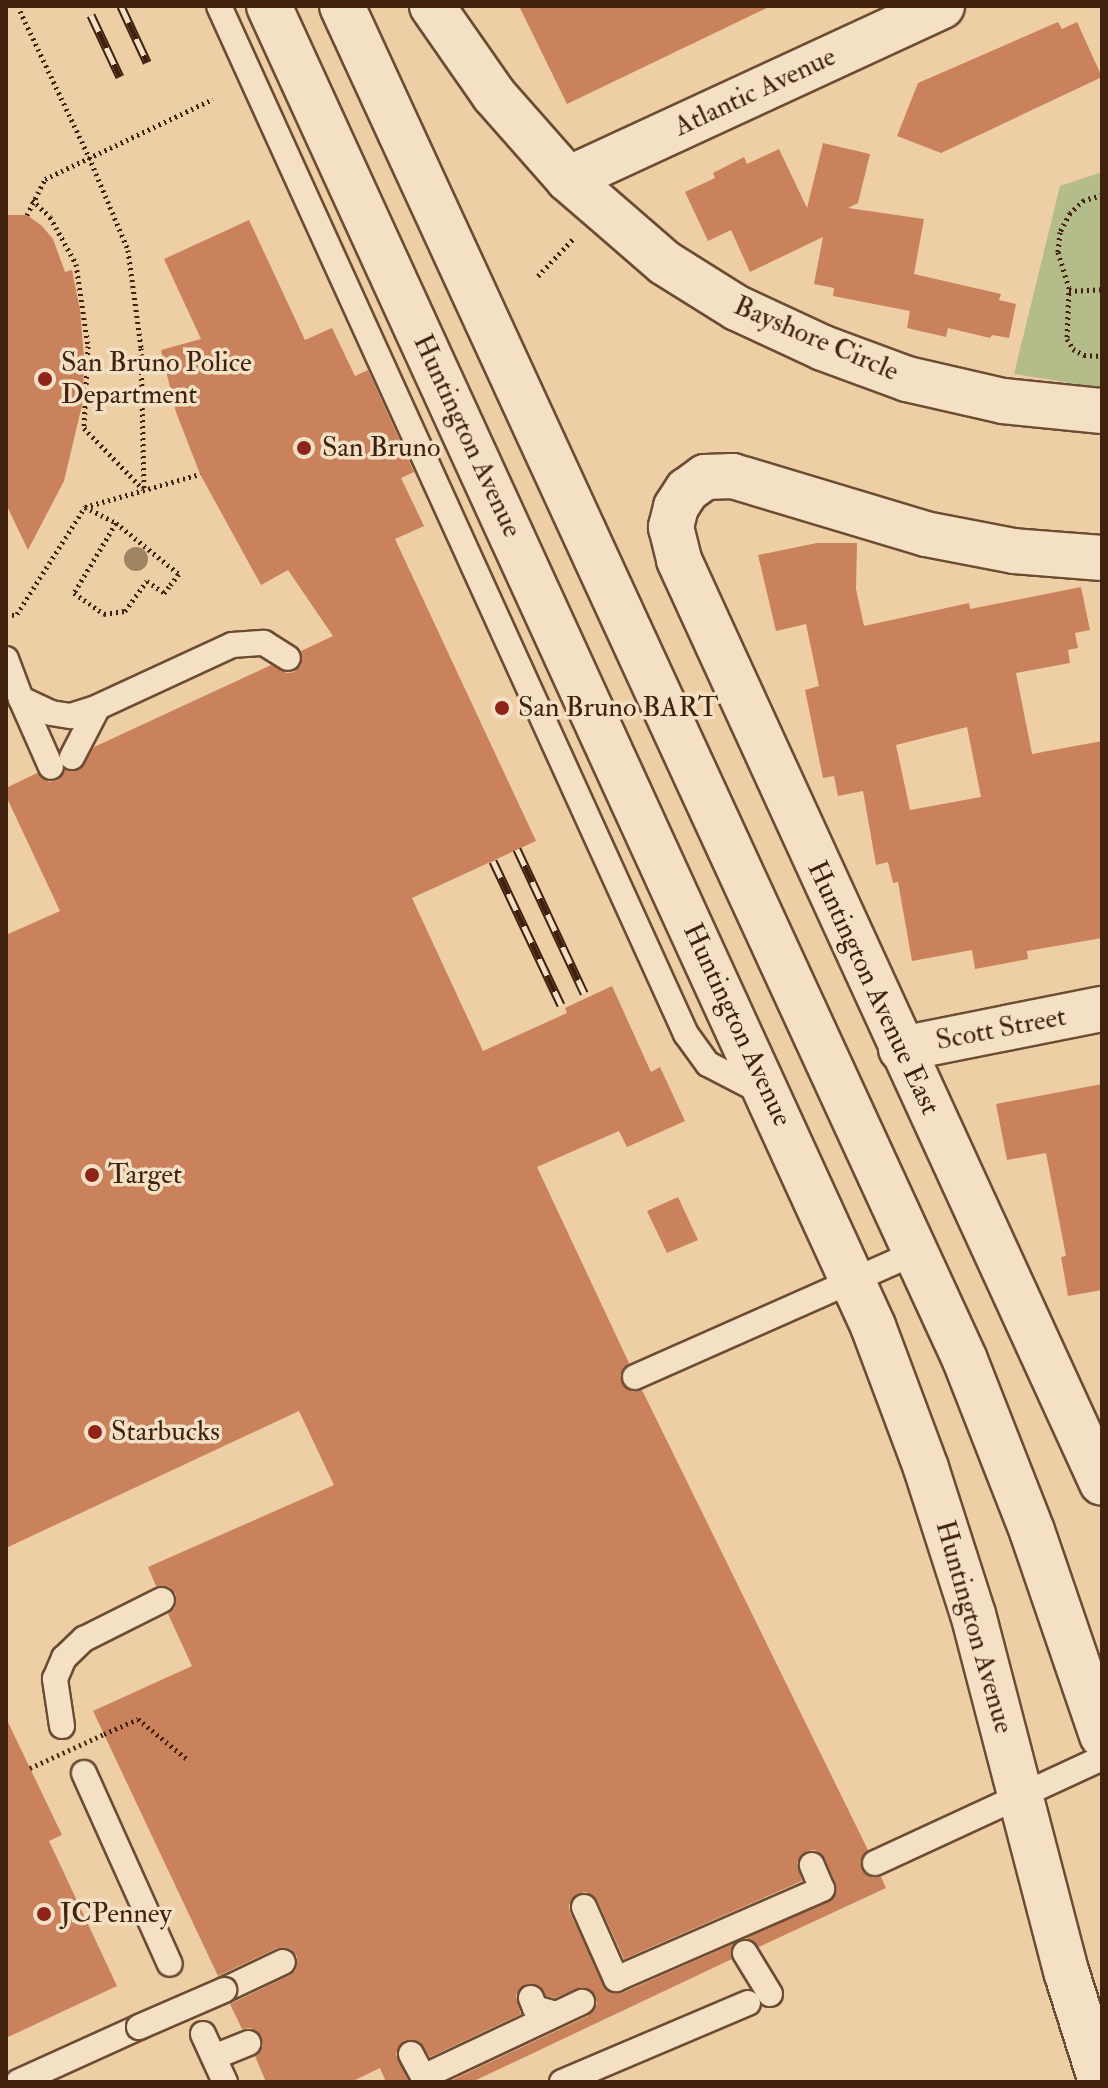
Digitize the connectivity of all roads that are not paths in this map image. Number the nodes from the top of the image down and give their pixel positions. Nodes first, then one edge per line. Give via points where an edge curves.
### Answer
1 (219, 6) edge
2 (269, 6) edge
3 (342, 6) edge
4 (432, 6) edge
5 (942, 6) edge
6 (568, 179) junction
7 (1102, 411) edge
8 (1102, 558) edge
9 (288, 658) dead end
10 (6, 659) edge
11 (21, 699) junction
12 (98, 707) junction
13 (1102, 1009) edge
14 (901, 1049) junction
15 (770, 1096) junction
16 (917, 1252) junction
17 (853, 1281) junction
18 (635, 1377) dead end
19 (1102, 1483) edge
20 (162, 1600) dead end
21 (62, 1726) dead end
22 (1102, 1735) edge
23 (1102, 1758) edge
24 (84, 1773) dead end
25 (1022, 1796) junction
26 (875, 1863) dead end
27 (812, 1865) dead end
28 (584, 1907) dead end
29 (745, 1953) dead end
30 (283, 1962) dead end
31 (170, 1964) dead end
32 (531, 1998) dead end
33 (582, 2002) dead end
34 (556, 2014) junction
35 (203, 2034) dead end
36 (248, 2043) dead end
37 (411, 2054) dead end
38 (214, 2057) junction
39 (18, 2082) edge
40 (225, 2082) edge
41 (562, 2082) edge
42 (1101, 2082) edge

1 - 15 lane via 686,1034 708,1064
2 - 15 street, Huntington Avenue
3 - 16 street
4 - 6 street via 494,95
5 - 6 street, Atlantic Avenue
6 - 7 street, Bayshore Circle via 665,263 737,308 823,348 907,379 989,398
8 - 14 street, Huntington Avenue East via 1014,551 926,534 733,476 705,477 676,507 671,527 679,560
9 - 12 lane via 264,643 232,645
10 - 11 lane
11 - 12 lane via 71,716
11 - 12 lane via 62,762
13 - 14 street, Scott Street
14 - 19 street, Huntington Avenue East
15 - 17 street, Huntington Avenue
16 - 17 lane
16 - 22 street via 1000,1444
17 - 18 lane
17 - 25 street, Huntington Avenue via 943,1517
20 - 21 lane via 84,1639 64,1658 55,1679
23 - 25 lane
24 - 31 lane
25 - 26 lane
25 - 42 street, Huntington Avenue via 1067,1974
27 - 28 lane via 822,1889 616,1979
29 - 41 lane via 759,1998
30 - 39 lane, bridge
32 - 34 lane via 535,2008
33 - 34 lane
34 - 37 lane via 423,2077
35 - 38 lane
36 - 38 lane
38 - 40 lane

